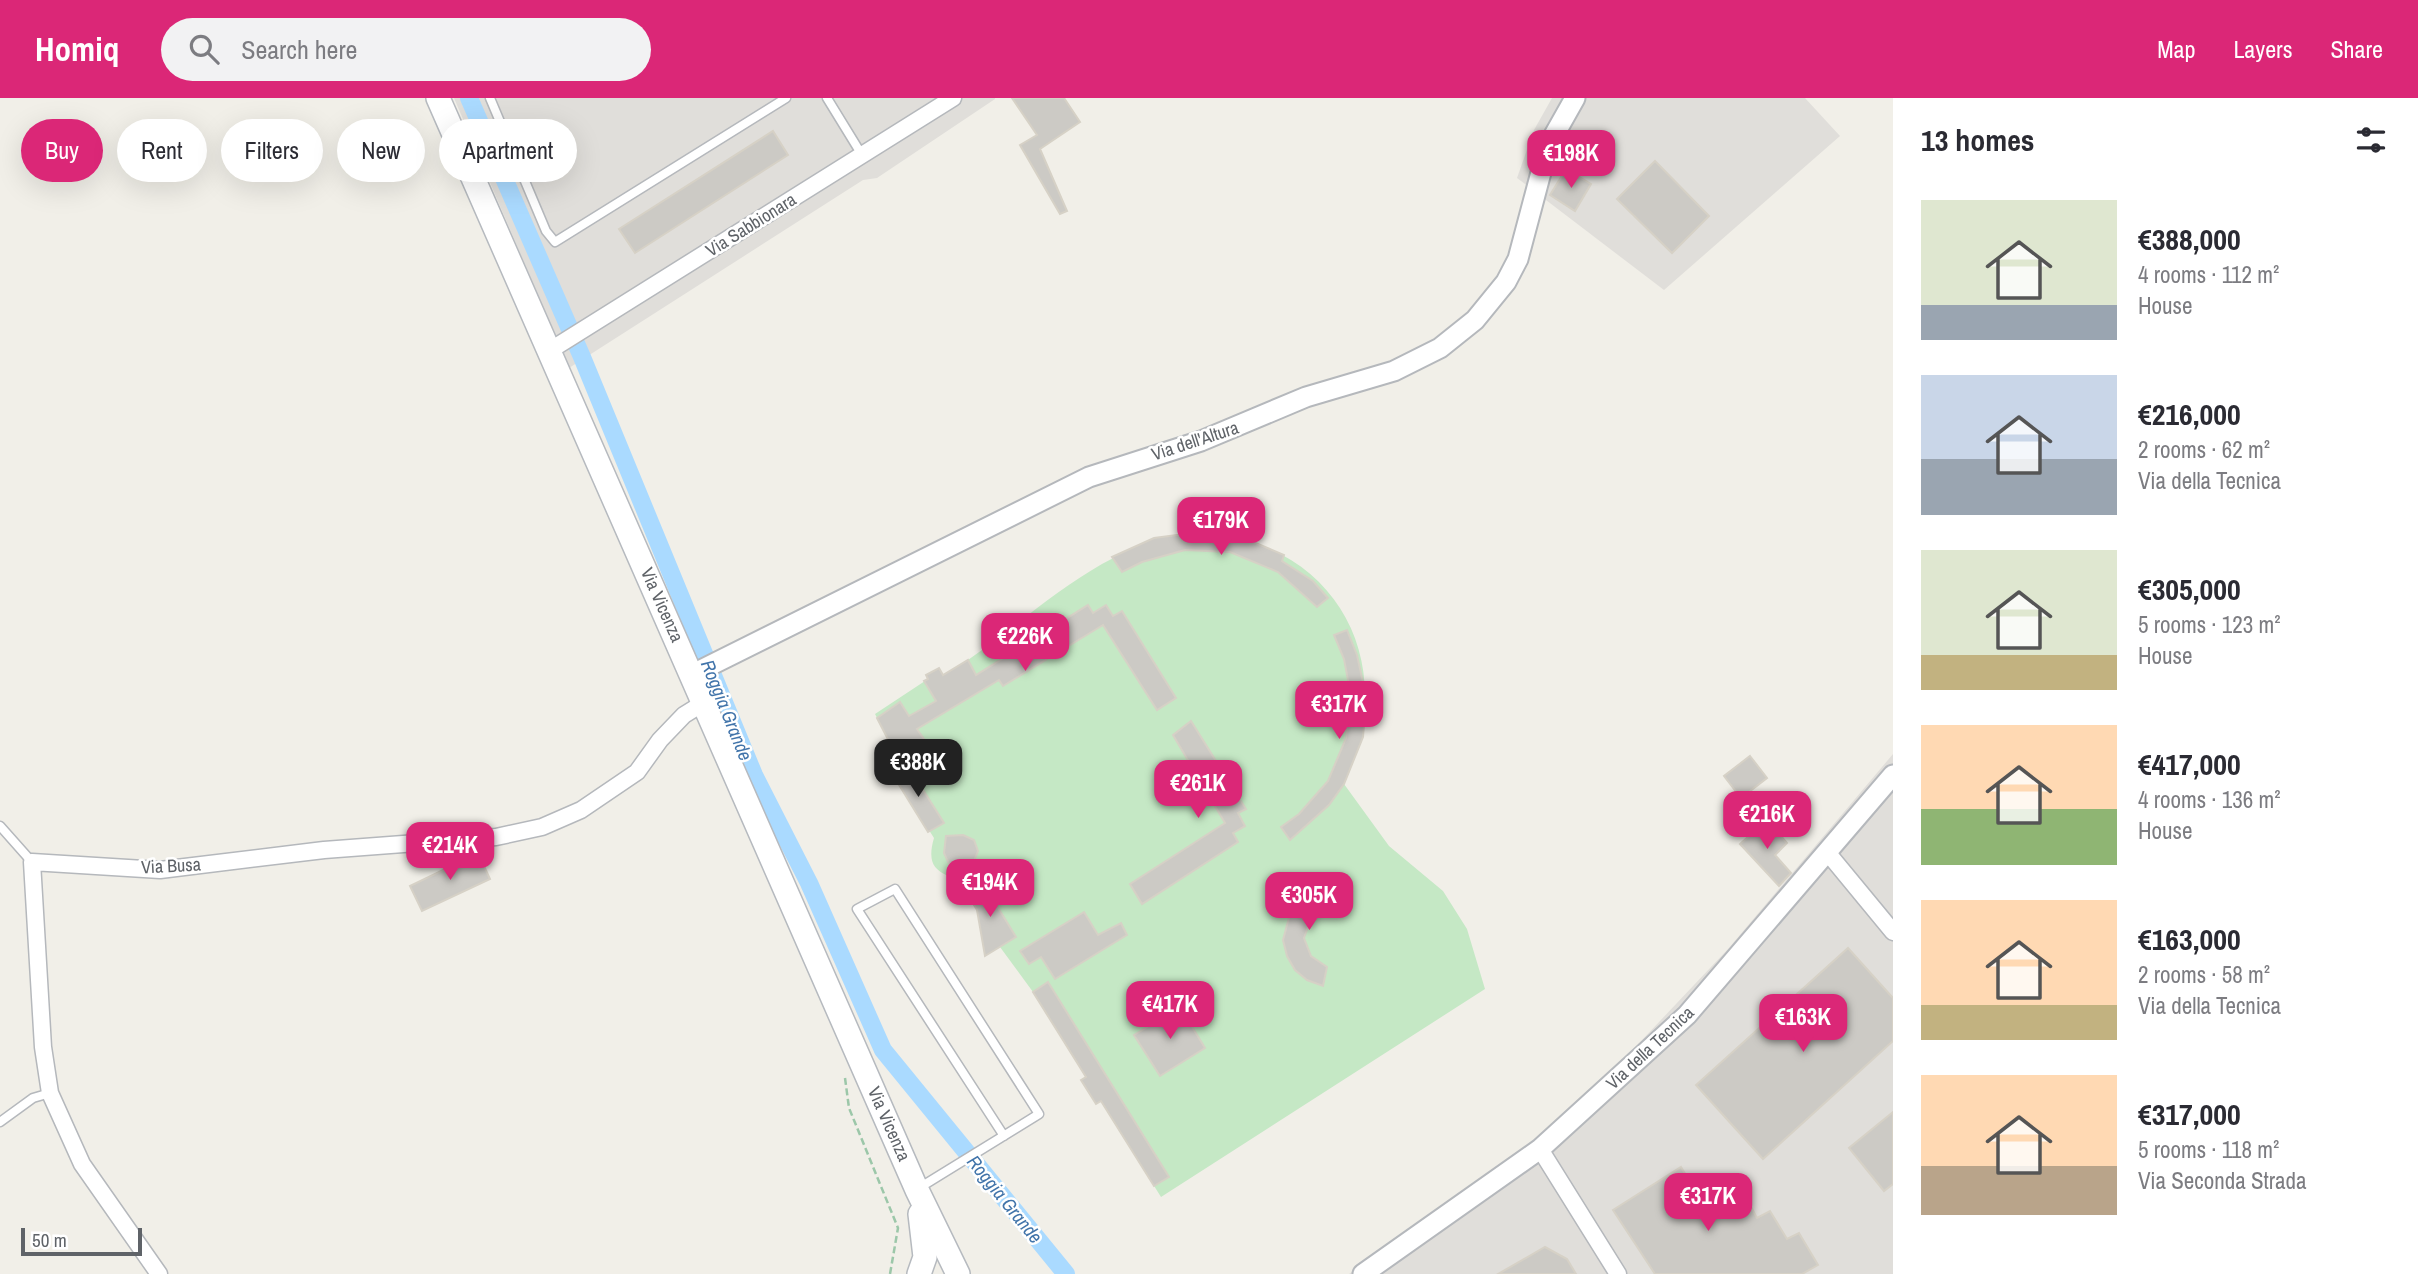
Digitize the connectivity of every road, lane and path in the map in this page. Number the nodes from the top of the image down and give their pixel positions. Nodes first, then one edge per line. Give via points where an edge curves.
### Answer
1 (438, 98) edge
2 (490, 98) edge
3 (786, 98) edge
4 (827, 98) edge
5 (953, 98) edge
6 (1575, 98) edge
7 (862, 155) junction
8 (549, 351) junction
9 (693, 674) junction
10 (705, 702) junction
11 (1893, 775) edge
12 (0, 826) edge
13 (1827, 852) junction
14 (32, 862) junction
15 (1893, 932) edge
16 (845, 1077) dead end
17 (50, 1093) junction
18 (0, 1122) edge
19 (1004, 1136) junction
20 (1540, 1149) junction
21 (917, 1190) junction
22 (159, 1274) edge
23 (890, 1274) edge
24 (919, 1274) edge
25 (932, 1274) edge
26 (952, 1274) edge
27 (958, 1274) edge
28 (1363, 1274) edge
29 (1618, 1274) edge

1 - 8 main road, Via Vicenza
2 - 3 lane via 546,231 555,242
4 - 7 lane
5 - 7 street, Via Sabbionara
6 - 9 street, Via dell'Altura via 1548,146 1518,259 1506,282 1475,320 1440,348 1394,371 1306,397 1201,442 1089,477
7 - 8 street, Via Sabbionara
8 - 9 main road, Via Vicenza
9 - 10 main road, Via Vicenza
10 - 14 street, Via Busa via 684,715 637,772 581,810 542,827 496,837 324,850 160,870
10 - 21 main road, Via Vicenza
11 - 13 street, Via della Tecnica
12 - 14 lane
13 - 15 street
13 - 20 street, Via della Tecnica via 1688,1015
14 - 17 street
16 - 23 path via 849,1108 898,1228
17 - 18 lane via 33,1098
17 - 22 street via 82,1164
19 - 19 lane via 1039,1114 895,889 857,909
19 - 21 lane
20 - 28 street, Via della Tecnica
20 - 29 street
21 - 24 main road, Via Vicenza via 925,1257
21 - 27 main road, Via Vicenza
25 - 26 main road

